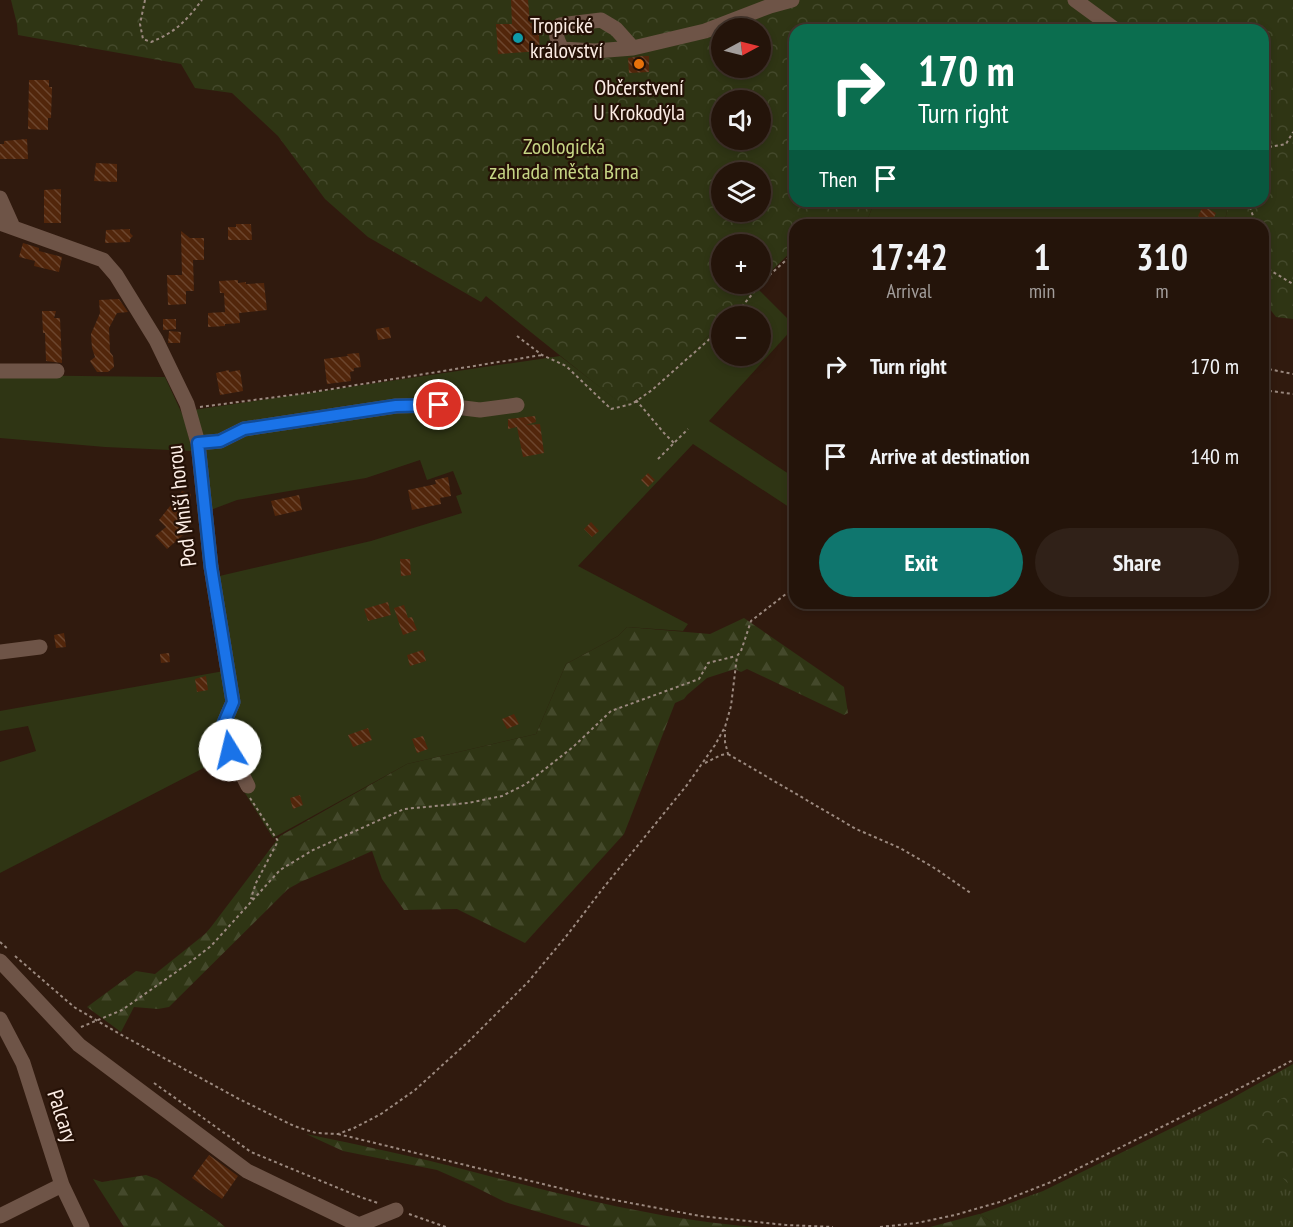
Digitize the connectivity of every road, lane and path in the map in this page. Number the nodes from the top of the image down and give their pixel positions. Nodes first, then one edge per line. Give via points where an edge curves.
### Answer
1 (145, 0) edge
2 (202, 0) edge
3 (792, 0) edge
4 (1075, 0) edge
5 (1108, 24) edge
6 (633, 48) dead end
7 (1293, 132) edge
8 (1269, 147) edge
9 (0, 198) edge
10 (942, 219) edge
11 (959, 219) edge
12 (6, 225) edge
13 (789, 257) edge
14 (1269, 270) edge
15 (1293, 284) edge
16 (742, 306) edge
17 (518, 336) dead end
18 (711, 338) edge
19 (542, 355) junction
20 (1269, 369) edge
21 (0, 371) edge
22 (57, 372) dead end
23 (1293, 374) edge
24 (1269, 391) edge
25 (1293, 394) edge
26 (636, 400) junction
27 (517, 405) dead end
28 (188, 409) junction
29 (688, 429) dead end
30 (198, 443) junction
31 (675, 444) junction
32 (658, 459) dead end
33 (789, 592) edge
34 (40, 647) dead end
35 (0, 651) edge
36 (737, 656) junction
37 (725, 727) junction
38 (728, 754) junction
39 (703, 764) junction
40 (248, 786) joint
41 (972, 894) dead end
42 (254, 899) junction
43 (0, 942) edge
44 (0, 961) edge
45 (0, 1019) edge
46 (97, 1020) junction
47 (67, 1033) junction
48 (1293, 1060) edge
49 (149, 1079) dead end
50 (338, 1134) junction
51 (62, 1185) junction
52 (396, 1210) junction
53 (0, 1215) edge
54 (82, 1227) edge
55 (446, 1227) edge
56 (833, 1227) edge
57 (880, 1227) edge

1 - 2 path via 140,24 143,39 151,42 184,22
3 - 6 street via 705,31
4 - 5 street
7 - 8 path via 1286,144
9 - 12 street, Pod Mniší horou
10 - 11 path
12 - 28 street, Pod Mniší horou via 103,260 156,340
13 - 16 path
14 - 15 path
17 - 19 path
18 - 26 path
19 - 26 path via 566,366 611,409
19 - 28 path
20 - 23 path
21 - 22 street
24 - 25 path
26 - 31 path
27 - 30 street via 480,410 439,405 396,406 244,429 220,441
28 - 30 street, Pod Mniší horou
29 - 31 path
30 - 40 street, Pod Mniší horou via 211,567 233,702 224,723 230,750
31 - 32 path
33 - 36 path via 751,621
34 - 35 street
36 - 37 path
36 - 42 path via 708,663 699,679 611,711 526,784 502,796 468,803 404,809 313,850 280,870
37 - 38 path
37 - 39 path
38 - 39 path
38 - 41 path via 856,829 900,848
39 - 50 path via 528,982 415,1089 381,1114
40 - 42 path via 245,790 278,841 256,883 251,898
42 - 46 path via 189,963 122,1010
43 - 46 path via 74,1007
44 - 47 street
45 - 51 street, Palcary via 23,1063
46 - 47 path
46 - 50 path via 294,1126
47 - 52 street via 247,1171 359,1225
48 - 57 path via 1051,1182 955,1215
49 - 52 path via 251,1152
50 - 56 path via 588,1195 700,1216
51 - 53 street
51 - 54 street, Palcary
52 - 55 path

